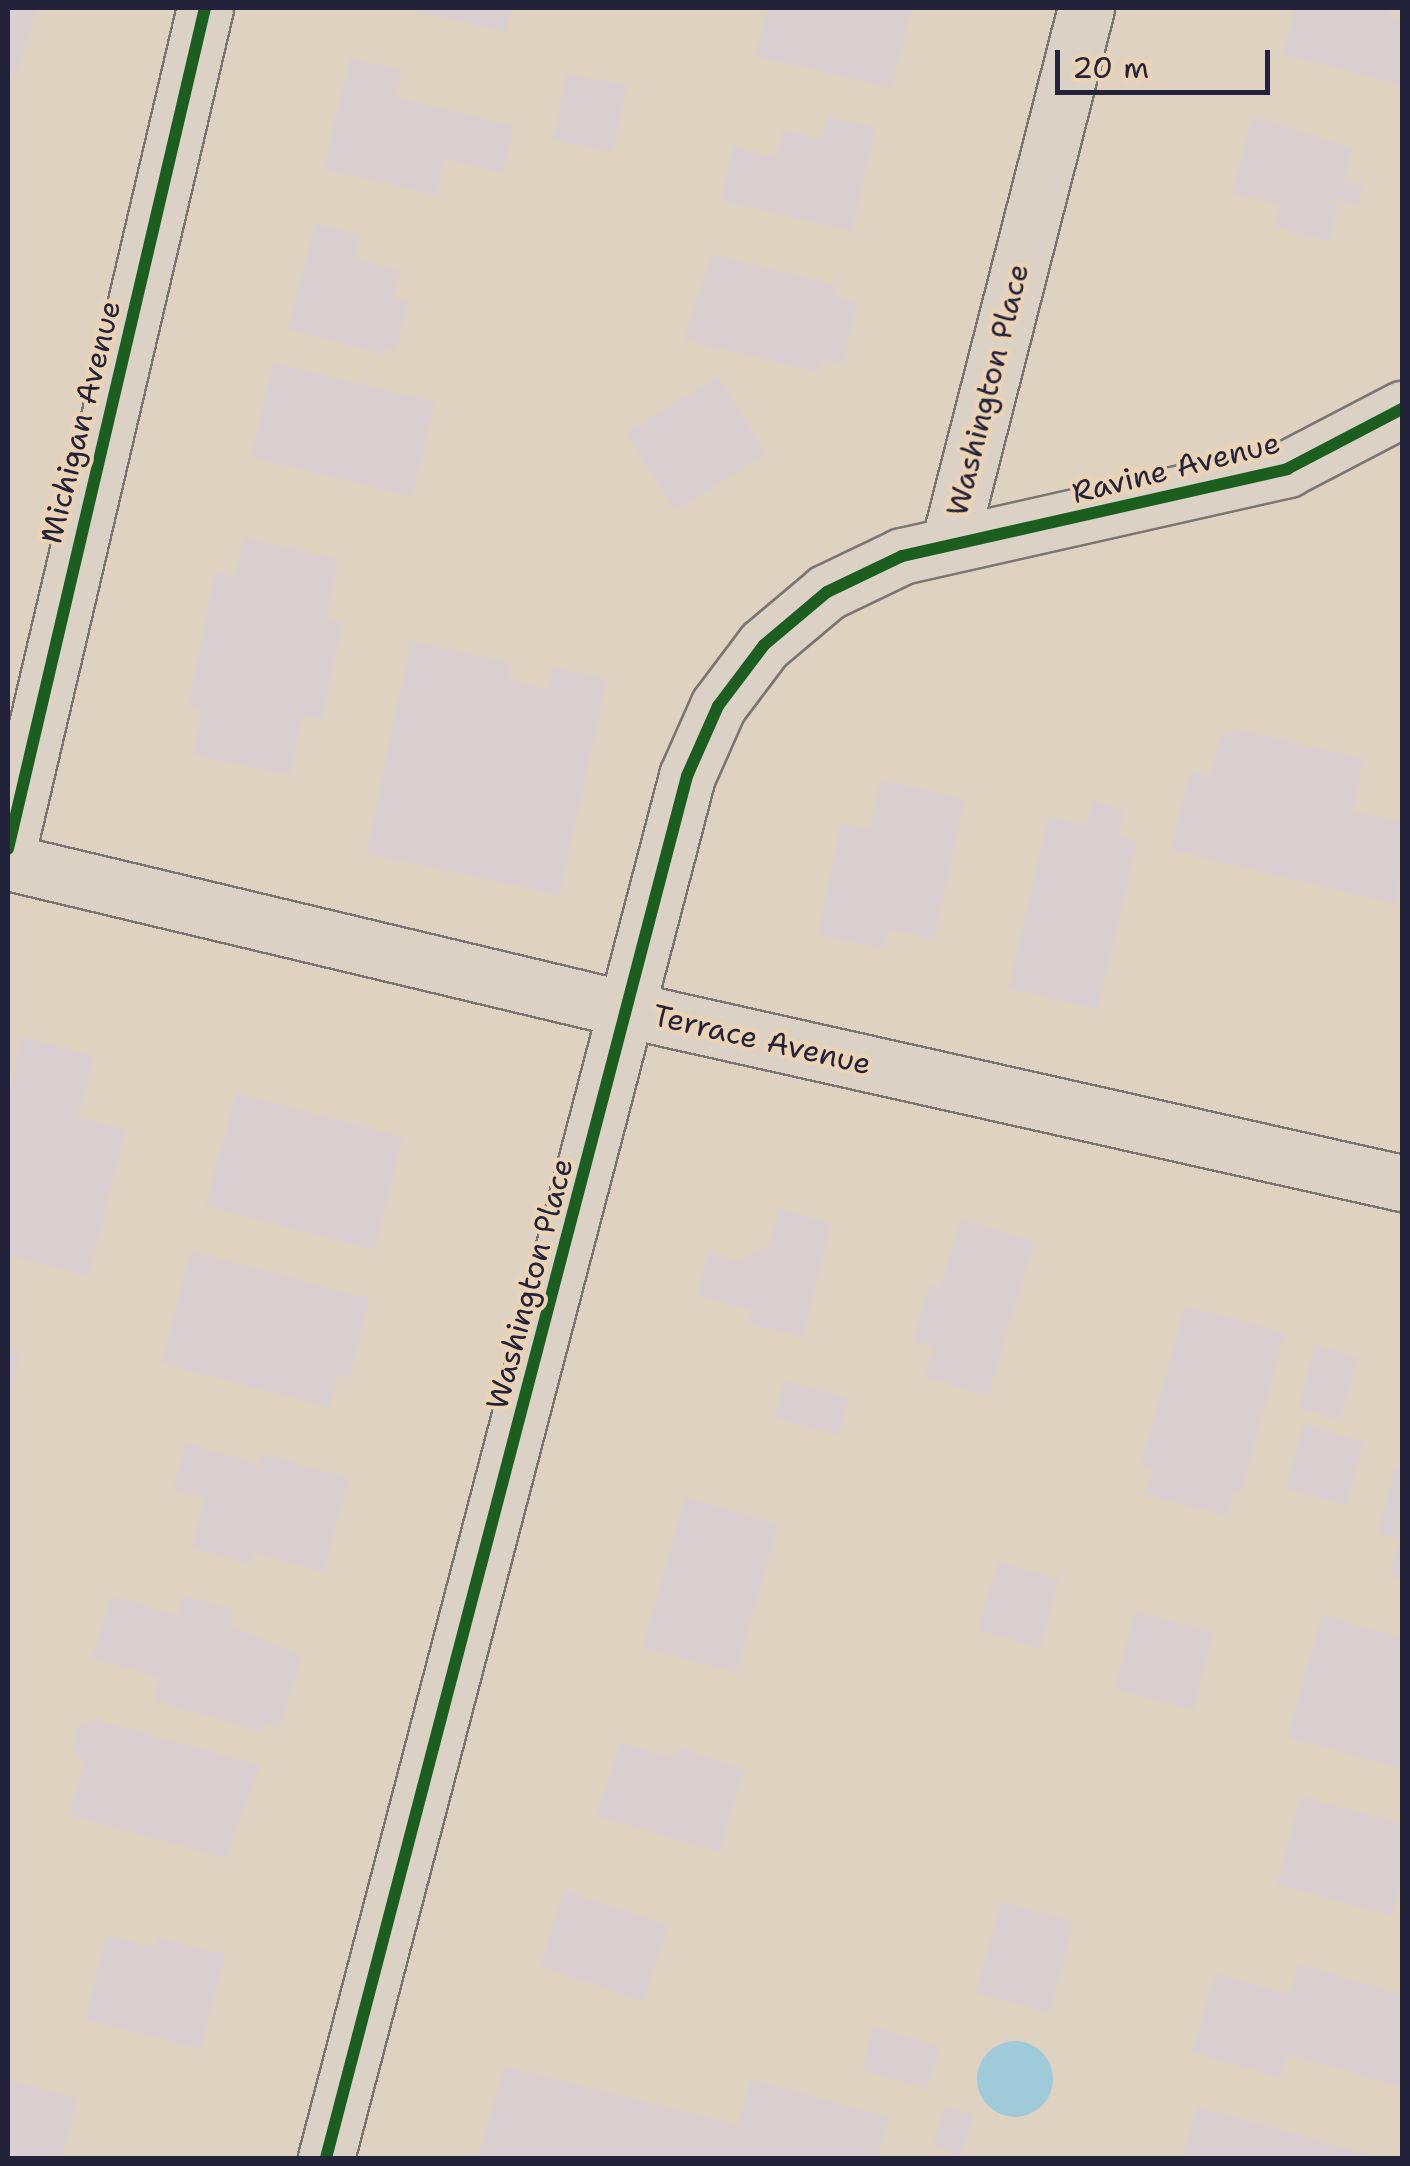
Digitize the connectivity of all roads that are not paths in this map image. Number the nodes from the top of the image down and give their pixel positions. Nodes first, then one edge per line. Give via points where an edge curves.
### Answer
1 (204, 8) edge
2 (1086, 8) edge
3 (1402, 408) edge
4 (949, 544) junction
5 (8, 849) edge
6 (8, 862) edge
7 (629, 1010) junction
8 (1402, 1183) edge
9 (326, 2158) edge

1 - 5 street, Michigan Avenue
2 - 4 street, Washington Place
3 - 4 street, Ravine Avenue via 1287,469
4 - 7 street, Washington Place via 902,556 828,592 764,645 718,706 687,776
6 - 7 street, Terrace Avenue
7 - 8 street, Terrace Avenue
7 - 9 street, Washington Place

